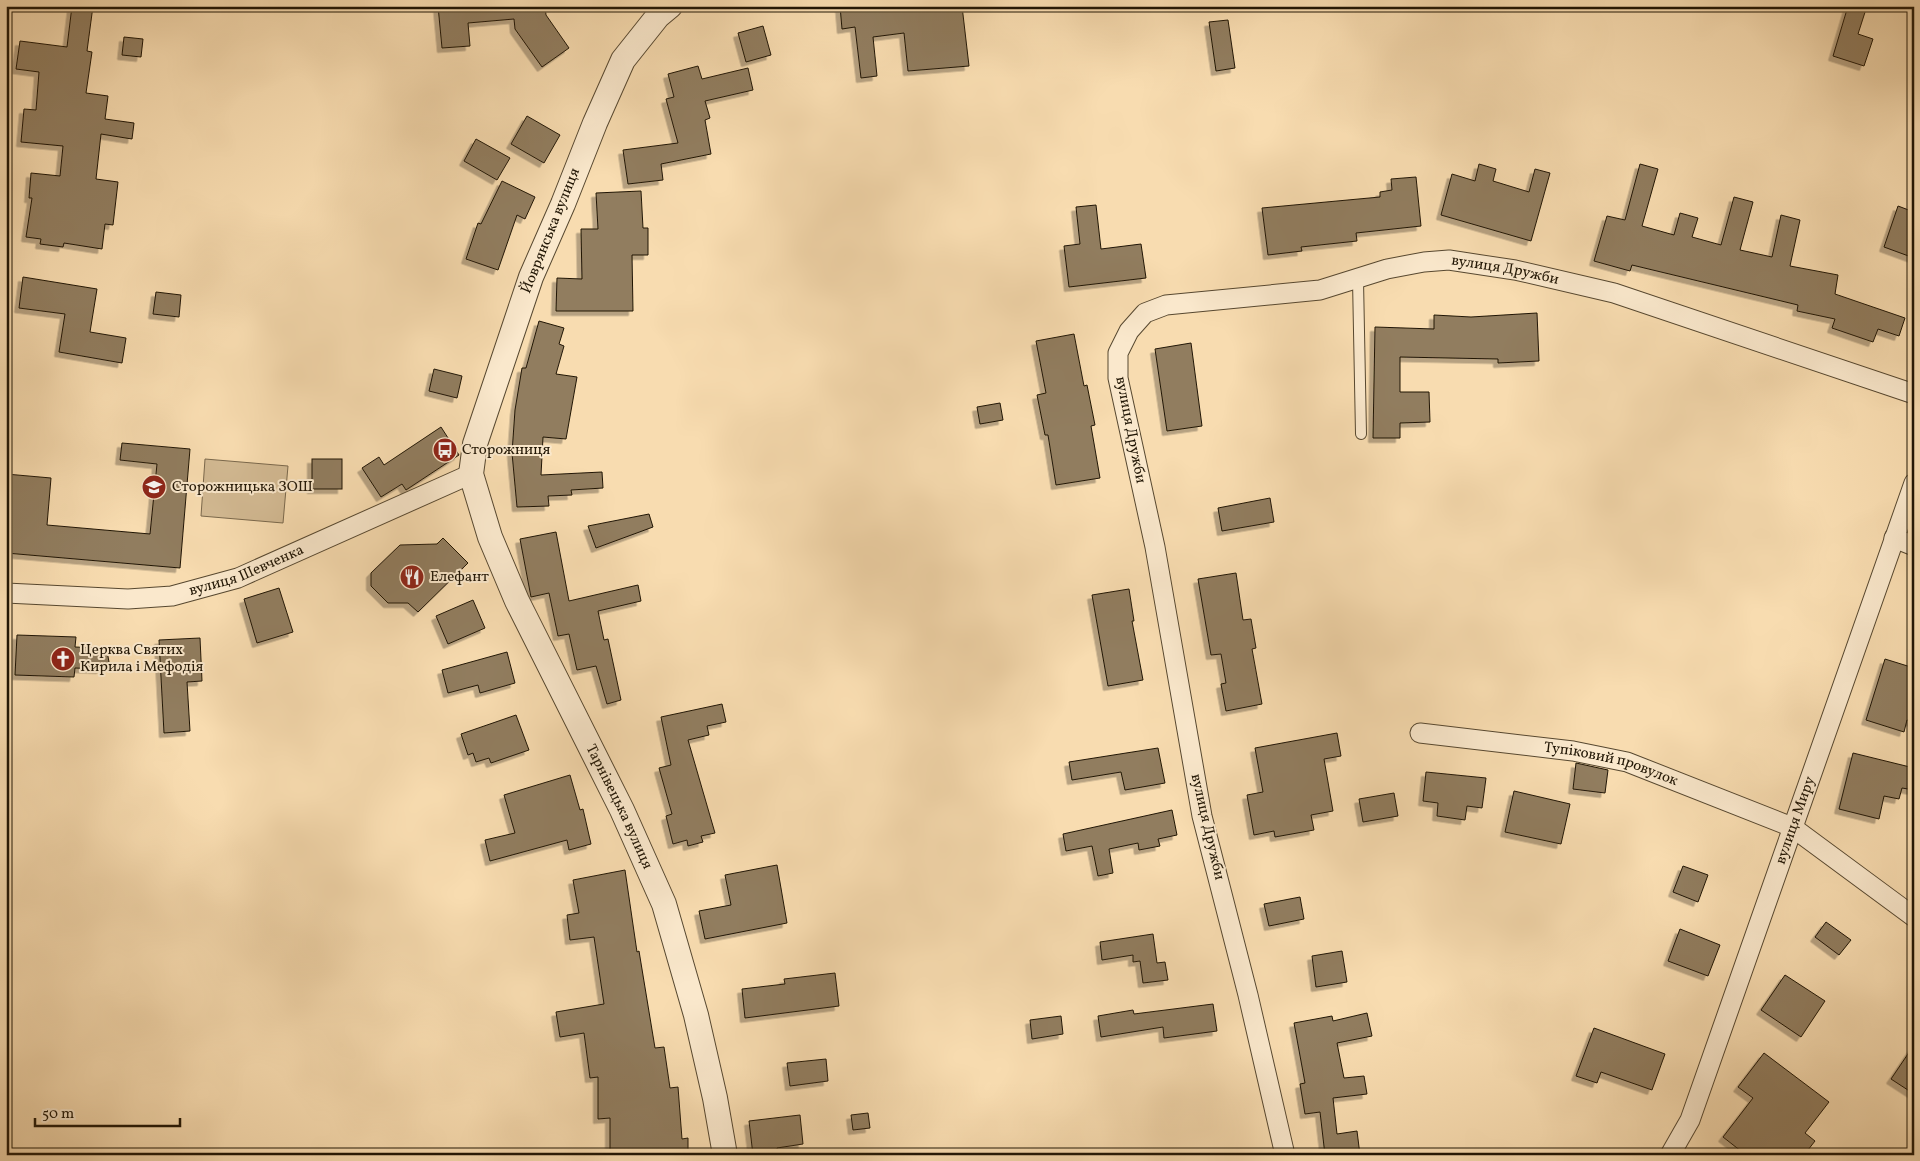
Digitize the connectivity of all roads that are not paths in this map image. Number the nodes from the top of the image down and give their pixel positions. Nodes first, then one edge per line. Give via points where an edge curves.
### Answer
1 (670, 6) edge
2 (1358, 280) junction
3 (1914, 394) edge
4 (1361, 434) dead end
5 (472, 474) junction
6 (1914, 484) edge
7 (1894, 538) junction
8 (1914, 546) edge
9 (6, 593) edge
10 (1420, 733) dead end
11 (1792, 828) junction
12 (1914, 917) edge
13 (725, 1155) edge
14 (1285, 1155) edge
15 (1670, 1155) edge

1 - 5 street, Йоврянська вулиця via 623,60 594,123 531,277 475,444
2 - 3 street, вулиця Дружби via 1387,269 1449,260 1515,270 1614,293
2 - 4 lane
2 - 14 street, вулиця Дружби via 1320,290 1166,305 1145,313 1129,331 1118,353 1118,378 1155,547 1202,816
5 - 9 street, вулиця Шевченка via 238,578 172,596 128,599
5 - 13 street, Тарнівецька вулиця via 490,538 517,601 622,810 664,904 696,1014
6 - 7 street, вулиця Миру
7 - 8 street
7 - 11 street, вулиця Миру
10 - 11 street, Тупіковий провулок via 1573,751 1627,762
11 - 12 street, Тупіковий провулок
11 - 15 street, вулиця Миру via 1690,1120

